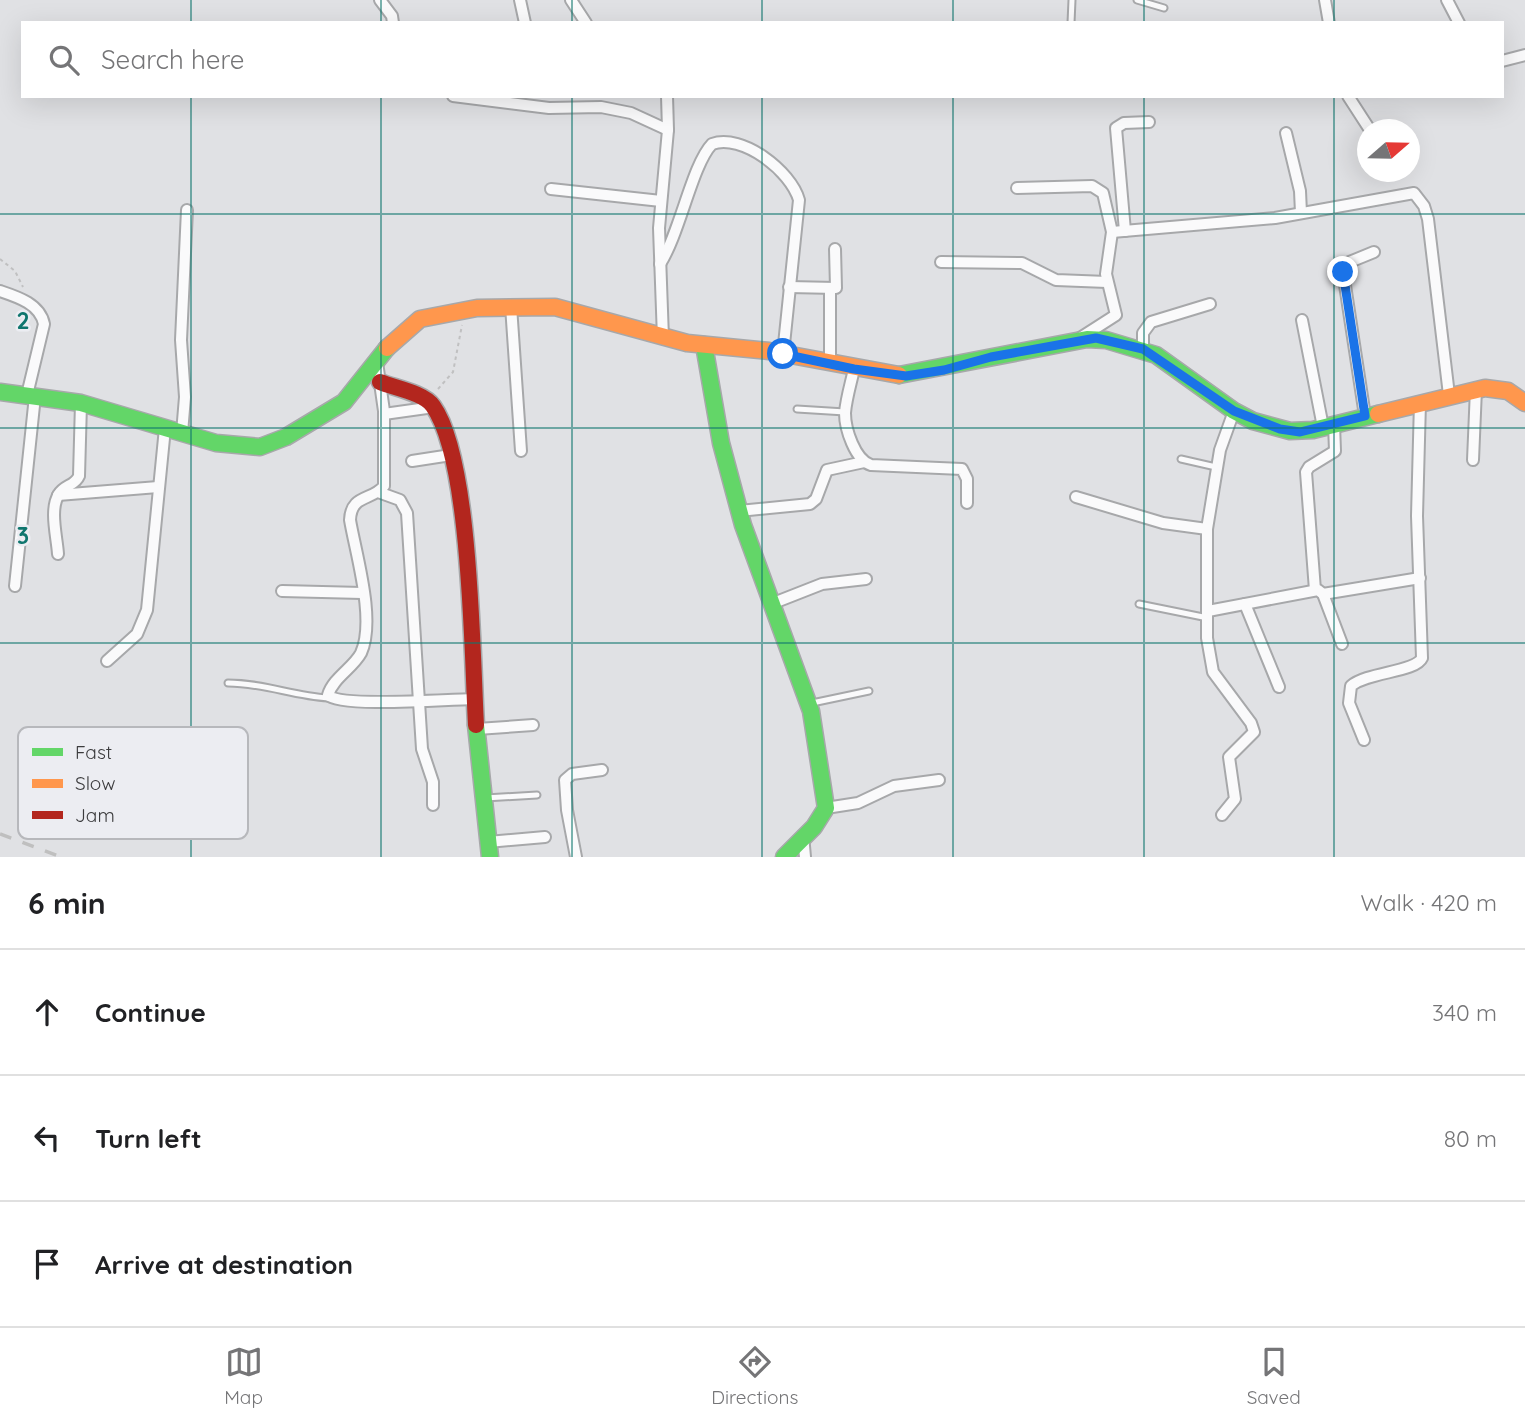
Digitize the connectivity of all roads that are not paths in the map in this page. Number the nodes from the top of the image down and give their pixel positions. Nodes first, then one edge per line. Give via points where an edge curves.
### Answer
1 (380, 0) edge
2 (520, 0) edge
3 (571, 0) edge
4 (1072, 0) edge
5 (1137, 0) edge
6 (1325, 0) edge
7 (1447, 0) edge
8 (1164, 8) dead end
9 (392, 21) edge
10 (525, 21) edge
11 (585, 21) edge
12 (1071, 21) edge
13 (1329, 21) edge
14 (1458, 21) edge
15 (1525, 55) edge
16 (1504, 60) edge
17 (469, 98) edge
18 (667, 98) edge
19 (1350, 98) edge
20 (1363, 119) edge
21 (1149, 122) dead end
22 (668, 130) junction
23 (1286, 133) dead end
24 (1017, 188) dead end
25 (551, 189) dead end
26 (661, 201) junction
27 (187, 210) dead end
28 (1301, 213) junction
29 (1125, 231) junction
30 (1112, 232) junction
31 (835, 250) dead end
32 (1374, 251) dead end
33 (941, 262) dead end
34 (660, 264) junction
35 (1107, 282) junction
36 (789, 287) junction
37 (830, 289) junction
38 (0, 291) edge
39 (1210, 304) dead end
40 (511, 306) junction
41 (1302, 320) dead end
42 (663, 338) junction
43 (1076, 341) junction
44 (704, 345) junction
45 (1143, 349) junction
46 (783, 354) junction
47 (377, 362) junction
48 (830, 364) junction
49 (854, 369) junction
50 (380, 382) junction
51 (1476, 389) junction
52 (0, 392) edge
53 (1450, 395) junction
54 (1521, 395) edge
55 (31, 396) junction
56 (1420, 402) junction
57 (81, 403) junction
58 (430, 403) junction
59 (797, 409) dead end
60 (1234, 411) junction
61 (845, 412) junction
62 (384, 414) junction
63 (1365, 416) junction
64 (1328, 426) junction
65 (165, 428) junction
66 (182, 433) junction
67 (521, 451) dead end
68 (451, 455) junction
69 (1181, 459) dead end
70 (1473, 460) dead end
71 (412, 461) dead end
72 (864, 462) junction
73 (1216, 467) junction
74 (158, 487) junction
75 (378, 492) junction
76 (58, 495) junction
77 (1076, 497) dead end
78 (967, 503) dead end
79 (739, 511) junction
80 (1207, 529) junction
81 (58, 554) dead end
82 (1420, 578) junction
83 (866, 579) dead end
84 (15, 586) dead end
85 (282, 591) dead end
86 (1319, 592) junction
87 (362, 593) junction
88 (771, 604) junction
89 (1139, 604) dead end
90 (1245, 604) junction
91 (1208, 615) junction
92 (1342, 644) dead end
93 (107, 661) dead end
94 (228, 683) dead end
95 (1279, 687) dead end
96 (869, 691) dead end
97 (331, 698) junction
98 (475, 699) junction
99 (419, 700) junction
100 (809, 704) junction
101 (533, 725) dead end
102 (477, 729) junction
103 (1363, 740) dead end
104 (602, 770) dead end
105 (939, 780) dead end
106 (537, 795) dead end
107 (482, 798) junction
108 (433, 805) dead end
109 (826, 808) junction
110 (1222, 816) dead end
111 (803, 835) junction
112 (545, 837) dead end
113 (489, 850) edge
114 (576, 857) edge
115 (784, 857) edge
116 (805, 857) edge

1 - 9 street
2 - 10 street
3 - 11 street
4 - 12 lane
5 - 8 lane
6 - 13 street
7 - 14 street
15 - 16 street
17 - 22 street via 549,108 601,107 631,113
18 - 22 street
19 - 20 street
21 - 29 street via 1116,128
22 - 26 street
23 - 28 street
24 - 30 street via 1096,187 1105,200
25 - 26 street
26 - 34 street
27 - 66 street
28 - 29 street
28 - 53 street via 1409,192 1419,197 1428,219
29 - 30 street
30 - 35 street
31 - 37 street via 837,285
32 - 63 street via 1346,263 1343,272
33 - 35 street via 1022,262 1056,280
34 - 36 street via 674,240 707,149 722,142 761,155 791,179 797,191 799,218
34 - 42 street
35 - 43 street via 1115,318
36 - 37 street
36 - 46 street
37 - 48 street
38 - 55 street via 30,304 44,324
39 - 45 street via 1151,322 1143,332
40 - 42 street via 555,307
40 - 47 street via 420,319
40 - 67 street
41 - 64 street
42 - 44 street
43 - 45 street via 1096,338
43 - 49 street via 906,376
44 - 46 street
44 - 79 street via 721,443
45 - 60 street
46 - 48 street
47 - 50 street
47 - 66 street via 344,402 272,444 244,447
48 - 49 street
49 - 61 street
50 - 58 street
50 - 62 street
51 - 53 street
51 - 54 street via 1497,388
51 - 70 street
52 - 55 street
53 - 56 street
55 - 57 street
55 - 84 street
56 - 63 street
56 - 82 street
57 - 65 street
57 - 76 street via 79,476
58 - 62 street
58 - 68 street
59 - 61 lane
60 - 64 street via 1290,431
60 - 73 street
61 - 72 street via 848,430
62 - 75 street via 384,484
63 - 64 street
64 - 86 street via 1335,451 1306,472
65 - 66 street
65 - 74 street
68 - 71 street
68 - 98 street via 465,524
69 - 73 lane
72 - 78 street via 962,469
72 - 79 street via 827,470 810,504
73 - 80 street
74 - 76 street
74 - 93 street via 147,610 137,634
75 - 87 street via 361,498 350,512
75 - 99 street via 406,507
76 - 81 street
77 - 80 street via 1163,523
79 - 88 street
80 - 91 street
82 - 86 street
82 - 103 street via 1422,660 1361,679 1349,690 1350,709
83 - 88 street via 813,587
85 - 87 street
86 - 90 street
86 - 92 street
87 - 97 street via 367,625 362,651 330,689
88 - 100 street
89 - 91 lane
90 - 91 street
90 - 95 street
91 - 110 street via 1213,673 1254,729 1250,740 1229,757 1235,799
94 - 97 lane via 264,684
96 - 100 lane
97 - 99 street
98 - 99 street
98 - 102 street
99 - 108 street
100 - 109 street
101 - 102 street
102 - 107 street
104 - 114 street via 572,774 565,780
105 - 109 street via 894,786 858,803
106 - 107 lane
107 - 113 street
109 - 111 street via 820,821
111 - 115 street
111 - 116 street
112 - 113 street

